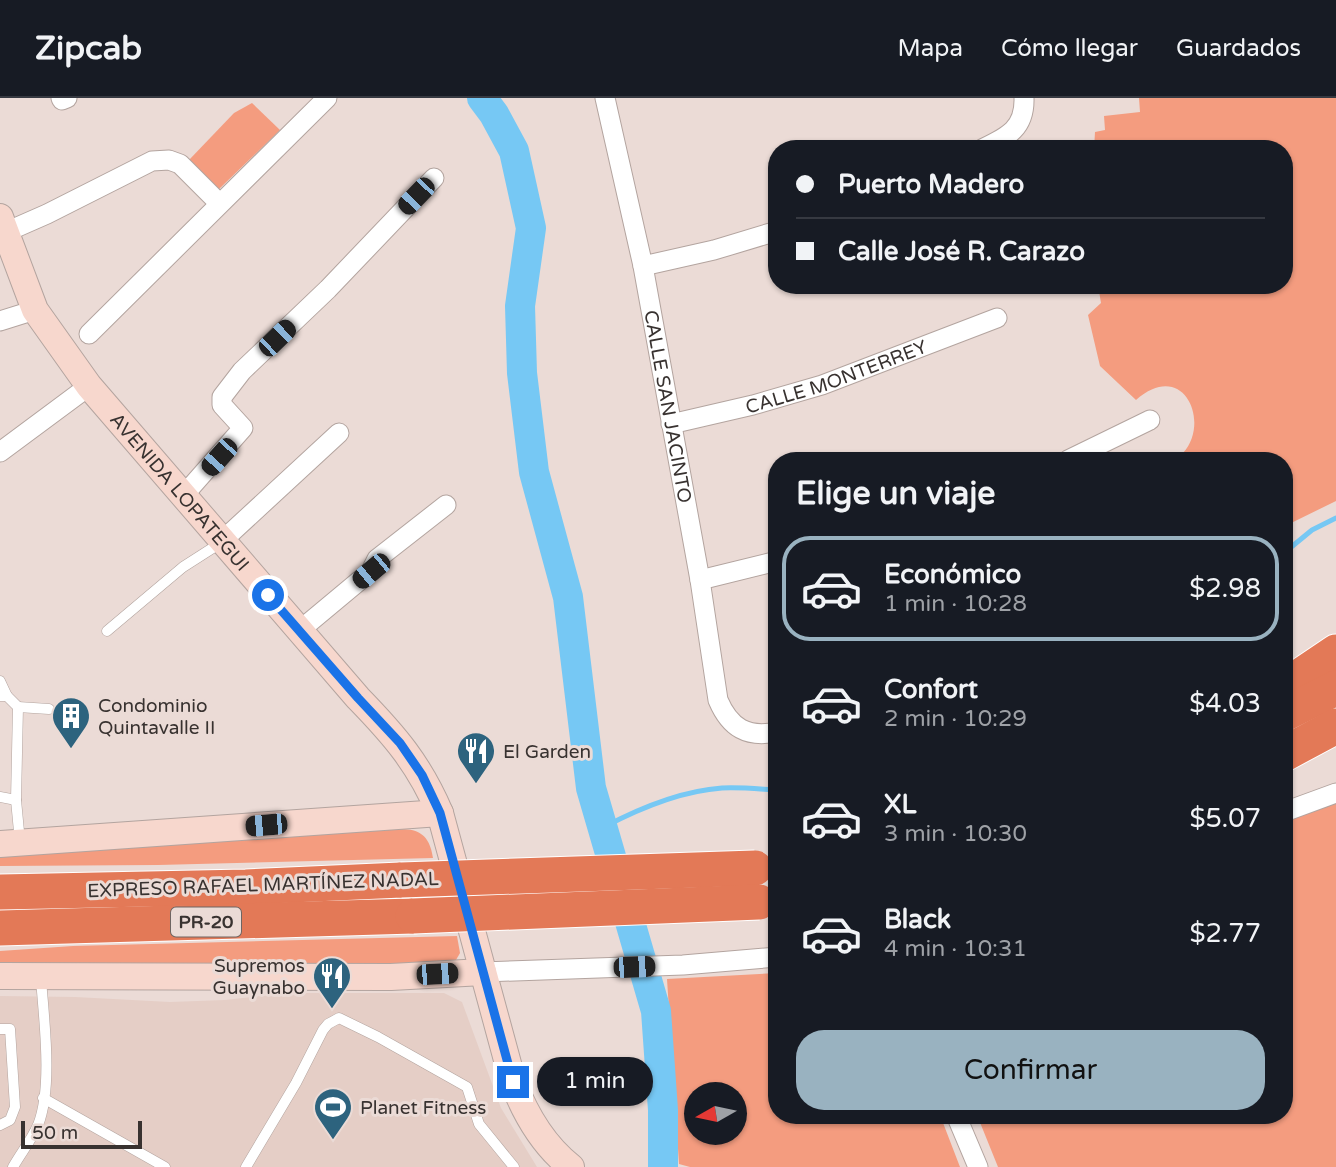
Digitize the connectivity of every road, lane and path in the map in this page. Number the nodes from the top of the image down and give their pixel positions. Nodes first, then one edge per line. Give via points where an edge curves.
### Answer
1 (61, 98) edge
2 (67, 98) edge
3 (327, 98) edge
4 (604, 98) edge
5 (1024, 98) edge
6 (1000, 140) edge
7 (434, 178) dead end
8 (219, 203) junction
9 (3, 225) edge
10 (768, 234) edge
11 (643, 266) junction
12 (35, 310) junction
13 (997, 318) dead end
14 (0, 321) edge
15 (89, 334) dead end
16 (89, 386) junction
17 (1150, 420) dead end
18 (671, 424) junction
19 (339, 433) dead end
20 (0, 452) edge
21 (1084, 452) edge
22 (183, 496) junction
23 (446, 505) dead end
24 (222, 541) junction
25 (768, 563) edge
26 (700, 580) junction
27 (107, 631) dead end
28 (299, 631) junction
29 (1336, 652) edge
30 (0, 681) edge
31 (1293, 681) edge
32 (1336, 688) edge
33 (4, 696) edge
34 (18, 707) junction
35 (50, 709) dead end
36 (1293, 710) edge
37 (1336, 726) edge
38 (768, 734) edge
39 (1308, 746) edge
40 (1336, 793) edge
41 (0, 797) edge
42 (16, 800) junction
43 (1293, 809) edge
44 (440, 813) junction
45 (10, 843) edge
46 (766, 867) edge
47 (0, 892) edge
48 (768, 901) edge
49 (0, 928) edge
50 (768, 958) edge
51 (483, 972) junction
52 (0, 976) edge
53 (40, 977) junction
54 (0, 1029) edge
55 (43, 1098) junction
56 (960, 1124) edge
57 (0, 1125) edge
58 (561, 1162) edge
59 (13, 1167) edge
60 (165, 1167) edge
61 (246, 1167) edge
62 (514, 1167) edge
63 (978, 1167) edge

1 - 2 street
3 - 8 street
4 - 11 street, CALLE SAN JACINTO
5 - 6 street via 1017,127
7 - 22 street via 242,371 222,397 222,405 243,428
8 - 9 street via 180,164 162,159 142,164 47,214
8 - 15 street
9 - 12 street, AVENIDA LOPATEGUI
10 - 11 street
11 - 18 street, CALLE SAN JACINTO
12 - 14 street
12 - 16 street, AVENIDA LOPATEGUI
13 - 18 street, CALLE MONTERREY via 822,385
16 - 20 street
16 - 22 street, AVENIDA LOPATEGUI
17 - 21 street
18 - 26 street, CALLE SAN JACINTO
19 - 24 street
22 - 24 street, AVENIDA LOPATEGUI
23 - 28 street via 377,559 371,571
24 - 27 lane via 183,567
24 - 28 street, AVENIDA LOPATEGUI
25 - 26 street
26 - 38 street, CALLE SAN JACINTO via 718,700 725,716 739,728
28 - 44 street, AVENIDA LOPATEGUI via 400,743
29 - 31 highway
30 - 33 lane
32 - 36 highway
33 - 34 lane
34 - 35 lane
34 - 42 lane
37 - 39 highway
40 - 43 street
41 - 42 lane
42 - 45 lane
44 - 45 street
44 - 51 street, AVENIDA LOPATEGUI
46 - 47 highway, EXPRESO RAFAEL MARTÍNEZ NADAL / PR-20, bridge
48 - 49 highway, EXPRESO RAFAEL MARTÍNEZ NADAL / PR-20, bridge
50 - 51 street
51 - 53 street via 391,977
51 - 58 street, AVENIDA LOPATEGUI via 520,1101
52 - 53 street
53 - 55 lane via 46,1056
54 - 57 lane via 10,1029 15,1107 10,1120
55 - 59 lane via 38,1124
55 - 60 lane
56 - 63 street
61 - 62 lane via 323,1030 339,1018 467,1087 479,1124

